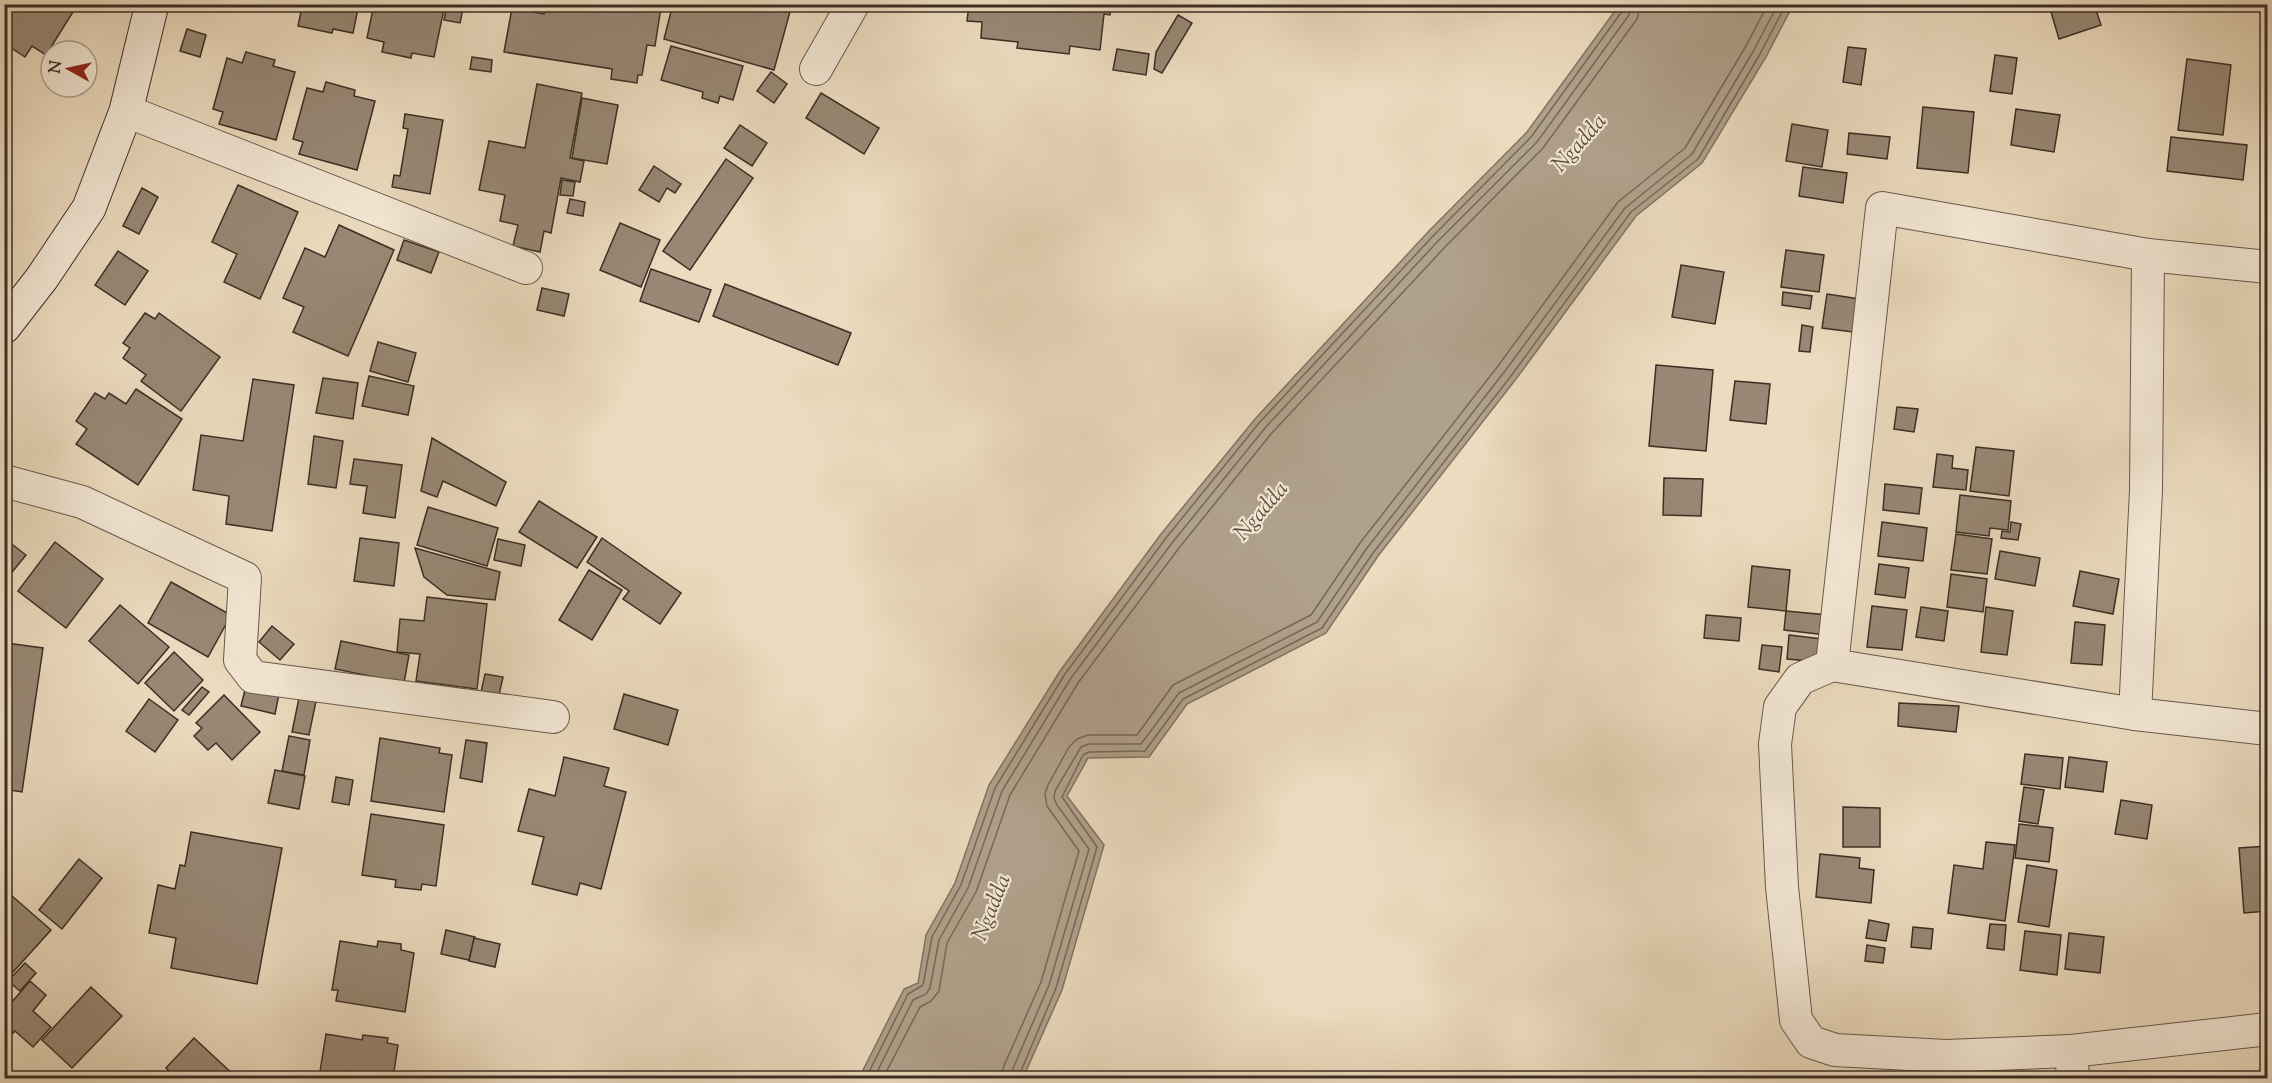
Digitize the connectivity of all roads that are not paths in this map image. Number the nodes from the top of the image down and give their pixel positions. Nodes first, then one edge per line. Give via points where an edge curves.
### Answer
1 (152, 4) edge
2 (853, 4) edge
3 (816, 69) dead end
4 (126, 111) junction
5 (2148, 255) junction
6 (2268, 267) edge
7 (525, 268) dead end
8 (4, 327) edge
9 (4, 481) edge
10 (1832, 665) junction
11 (2134, 714) junction
12 (554, 717) dead end
13 (2268, 729) edge
14 (2268, 1029) edge
15 (2072, 1065) edge

1 - 4 street
2 - 3 street
4 - 7 street
4 - 8 street via 89,208
5 - 6 street
5 - 10 street via 1882,208
5 - 11 street via 2146,490
9 - 12 street via 82,502 244,578 240,660 253,677
10 - 11 street
10 - 15 street via 1800,679 1780,707 1774,744 1782,887 1796,1020 1811,1042 1835,1050
11 - 13 street
14 - 15 street

